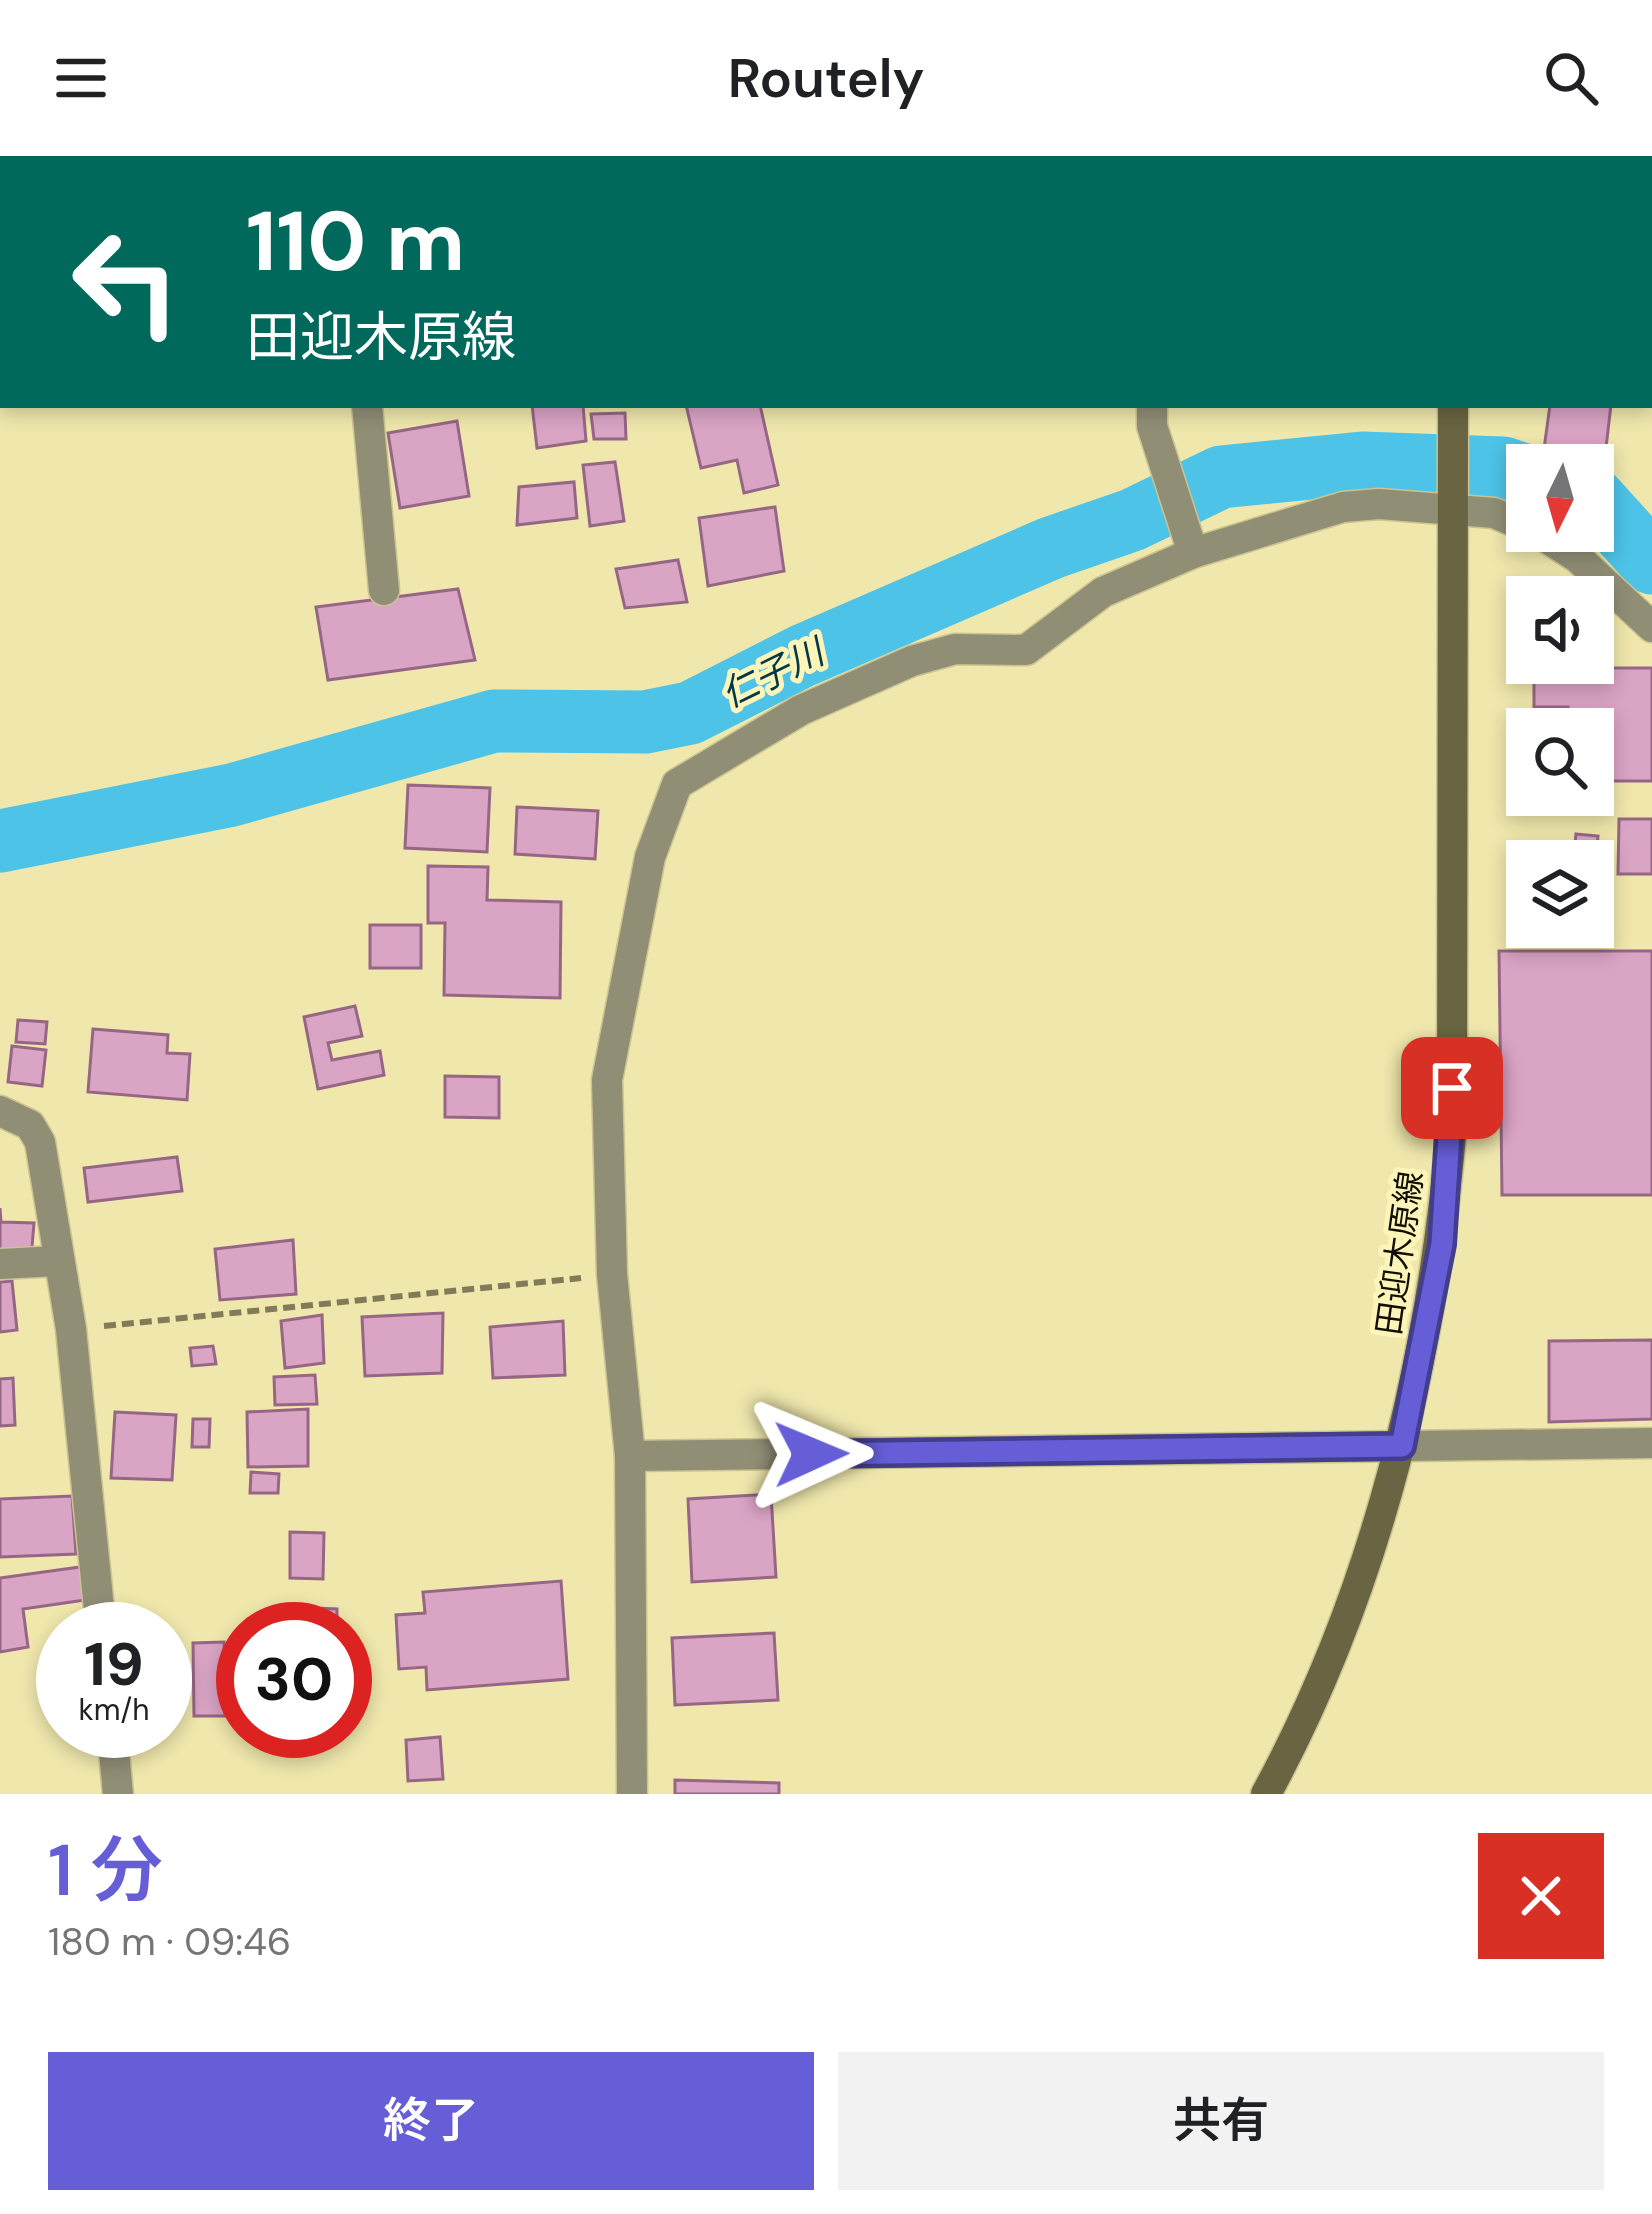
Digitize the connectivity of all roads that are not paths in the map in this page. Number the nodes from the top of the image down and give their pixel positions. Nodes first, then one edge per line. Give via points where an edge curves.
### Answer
1 (367, 408) edge
2 (1152, 408) edge
3 (1454, 414) edge
4 (1455, 500) junction
5 (1506, 518) edge
6 (1569, 552) edge
7 (1193, 553) junction
8 (384, 590) dead end
9 (1652, 627) edge
10 (0, 1111) edge
11 (56, 1261) junction
12 (0, 1264) edge
13 (1652, 1443) edge
14 (1402, 1446) junction
15 (630, 1456) junction
16 (98, 1602) edge
17 (115, 1758) edge
18 (118, 1794) edge
19 (632, 1794) edge
20 (1266, 1794) edge

1 - 8 street
2 - 7 street
3 - 4 main road, 田迎木原線
4 - 5 street
4 - 7 street via 1342,507
4 - 14 main road, 田迎木原線 via 1451,1125 1442,1244
6 - 9 street
7 - 15 street via 1103,592 1026,650 955,649 912,661 802,710 676,784 650,857 607,1080 612,1274
10 - 11 street via 30,1125 40,1142
11 - 12 street
11 - 16 street via 71,1329
13 - 14 street
14 - 15 street
14 - 20 main road, 田迎木原線 via 1339,1641
15 - 19 street
17 - 18 street

